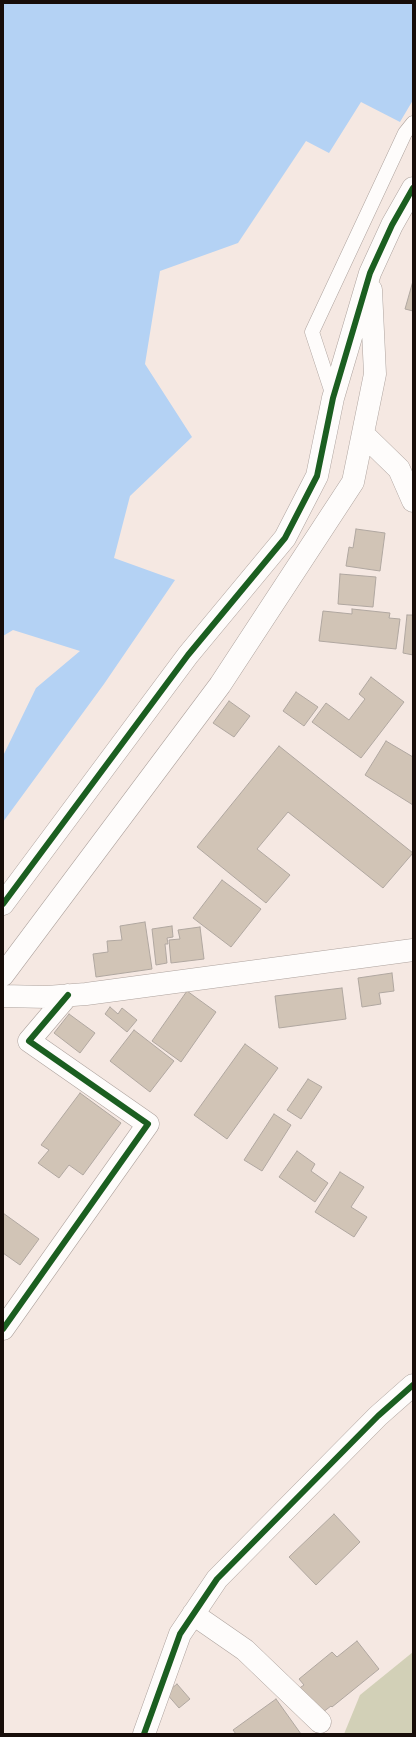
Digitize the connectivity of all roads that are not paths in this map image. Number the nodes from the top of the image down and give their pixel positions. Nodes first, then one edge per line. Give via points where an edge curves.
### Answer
1 (413, 123) edge
2 (413, 188) edge
3 (370, 273) junction
4 (333, 398) junction
5 (363, 434) junction
6 (413, 501) edge
7 (3, 904) edge
8 (413, 950) edge
9 (3, 975) edge
10 (68, 995) junction
11 (3, 996) edge
12 (3, 1329) edge
13 (413, 1385) edge
14 (193, 1614) junction
15 (320, 1722) dead end
16 (144, 1734) edge

1 - 4 lane via 312,332
2 - 3 street via 392,225
3 - 4 street
3 - 5 street via 376,374
4 - 7 street via 317,476 285,538 188,655
5 - 6 street via 399,468
5 - 9 street via 353,482 220,685
8 - 10 street
10 - 11 street
10 - 12 street via 29,1041 148,1124
13 - 14 street via 378,1416 217,1579
14 - 15 street via 245,1650
14 - 16 street via 180,1634

